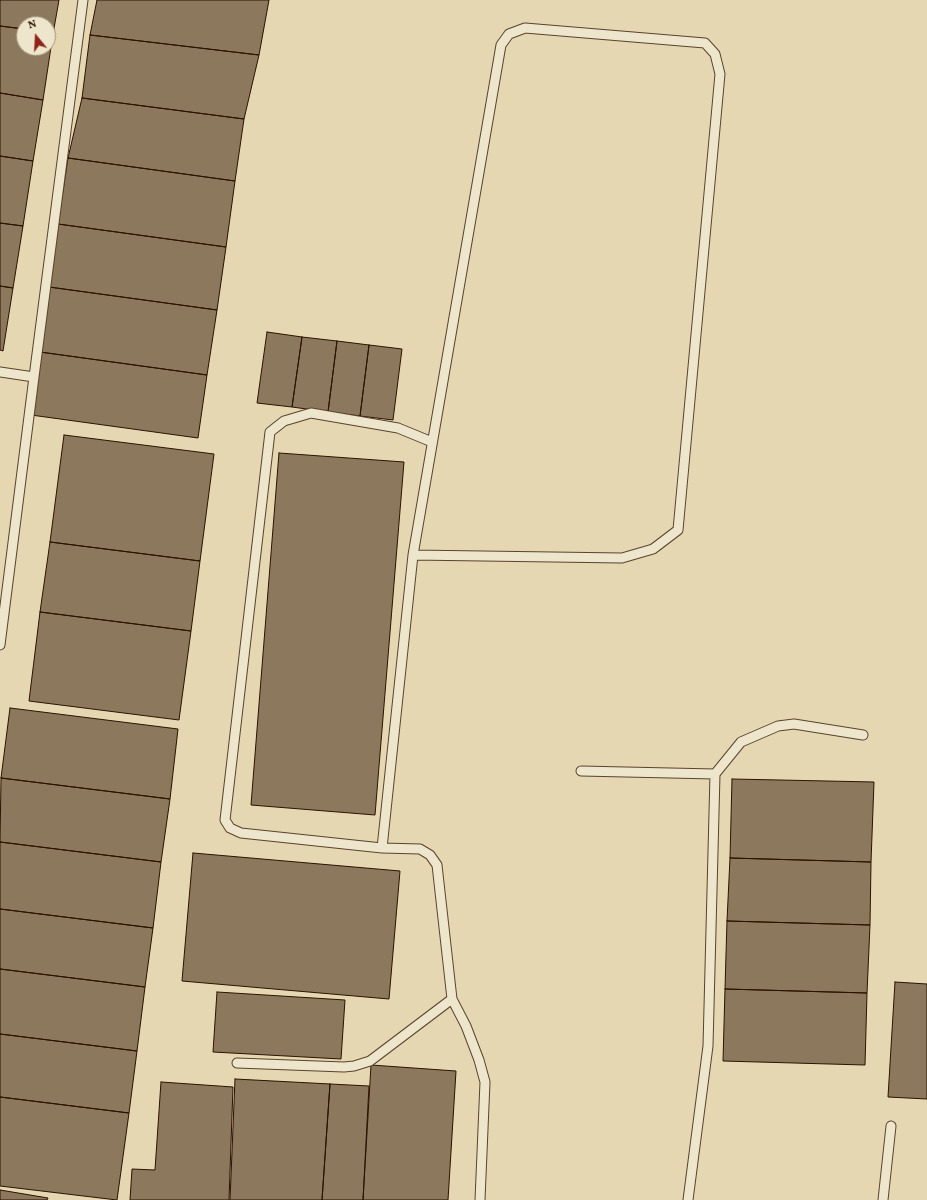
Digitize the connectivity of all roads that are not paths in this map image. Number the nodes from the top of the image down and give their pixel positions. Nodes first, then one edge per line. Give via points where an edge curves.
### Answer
1 (83, 0) edge
2 (0, 372) edge
3 (34, 377) junction
4 (432, 442) junction
5 (412, 555) junction
6 (0, 645) edge
7 (863, 735) dead end
8 (581, 771) dead end
9 (716, 774) junction
10 (382, 848) junction
11 (452, 999) junction
12 (237, 1063) dead end
13 (891, 1126) dead end
14 (480, 1200) edge
15 (688, 1200) edge
16 (883, 1200) edge

1 - 3 lane
2 - 3 lane
3 - 6 lane
4 - 5 lane
4 - 5 lane via 501,45 509,34 525,28 705,43 715,54 720,74 678,530 653,549 622,558
4 - 10 lane via 398,428 311,413 284,421 270,432 225,820 230,828 241,833
5 - 10 lane
7 - 9 lane via 794,724 778,726 741,742
8 - 9 lane
9 - 15 lane via 708,1046
10 - 11 lane via 420,849 430,855 437,865
11 - 12 lane via 370,1060 354,1066
11 - 14 lane via 479,1060 485,1082
13 - 16 lane

